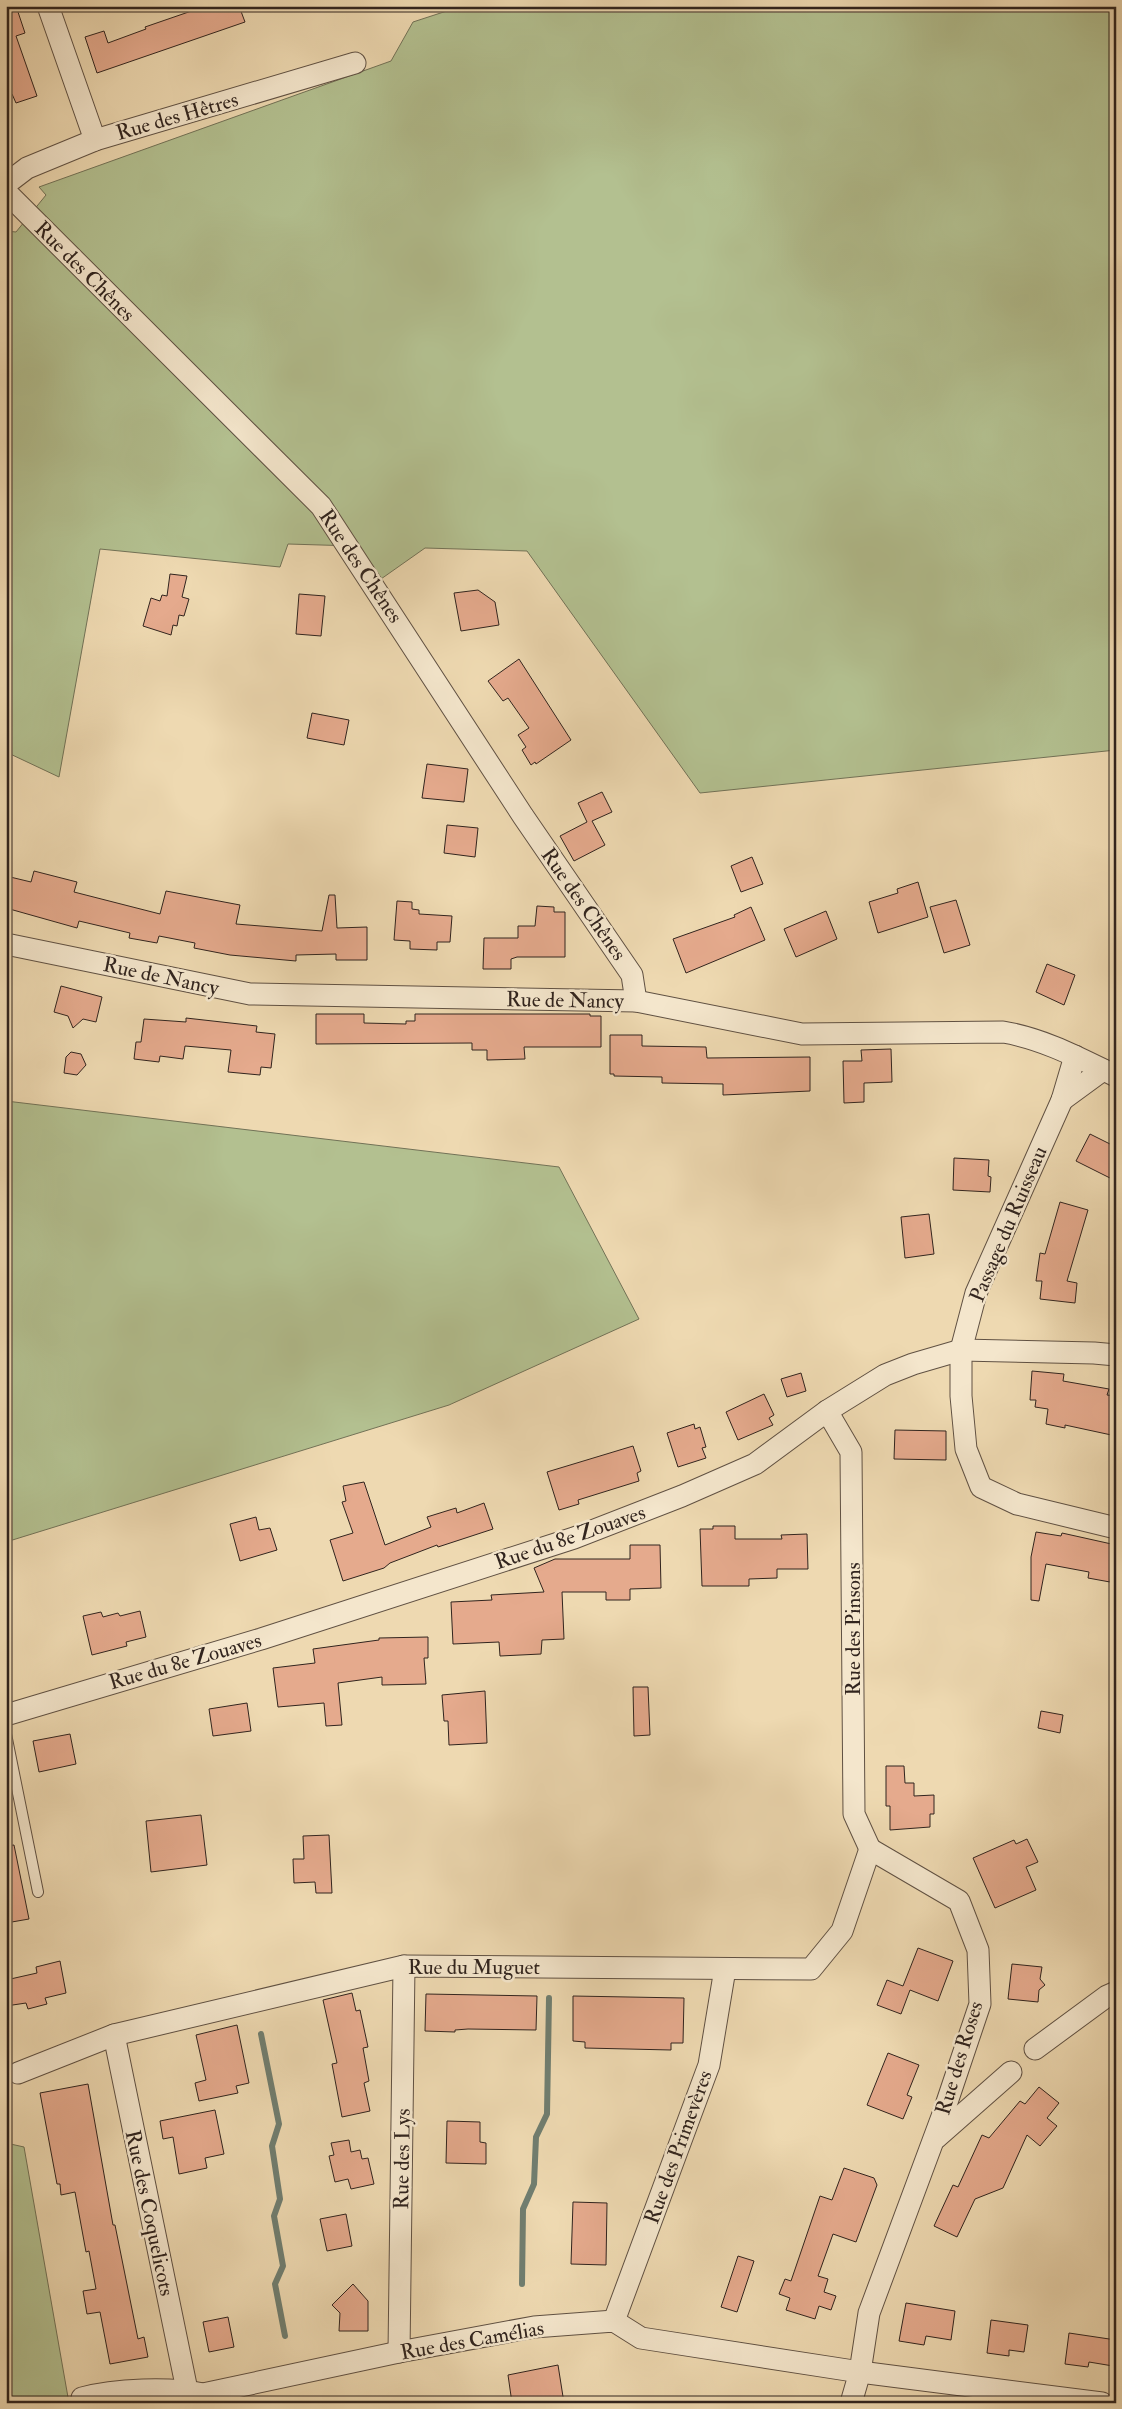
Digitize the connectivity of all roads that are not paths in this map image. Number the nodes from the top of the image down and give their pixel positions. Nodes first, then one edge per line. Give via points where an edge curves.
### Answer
1 (48, 6) edge
2 (355, 62) dead end
3 (95, 140) junction
4 (6, 184) edge
5 (6, 192) edge
6 (6, 944) edge
7 (636, 1001) junction
8 (1075, 1056) junction
9 (1110, 1073) edge
10 (1062, 1100) junction
11 (968, 1350) junction
12 (1116, 1355) edge
13 (828, 1411) junction
14 (1116, 1528) edge
15 (6, 1715) edge
16 (6, 1734) edge
17 (870, 1849) junction
18 (38, 1892) dead end
19 (404, 1966) junction
20 (725, 1969) junction
21 (1116, 1992) edge
22 (114, 2035) junction
23 (1035, 2049) dead end
24 (18, 2072) dead end
25 (1011, 2072) dead end
26 (933, 2141) junction
27 (614, 2321) junction
28 (399, 2352) junction
29 (860, 2372) junction
30 (187, 2390) junction
31 (82, 2398) dead end
32 (851, 2403) edge
33 (1102, 2403) edge

1 - 3 street
2 - 3 street, Rue des Hêtres
3 - 4 street, Rue des Hêtres via 27,168
5 - 7 street, Rue des Chênes via 321,506 523,816 632,974
6 - 7 street, Rue de Nancy via 250,994
7 - 8 street, Rue de Nancy via 802,1034 1003,1032 1031,1037
8 - 9 street, Rue de Nancy
8 - 10 street, Passage du Ruisseau
9 - 10 street, Passage du Ruisseau
10 - 11 street, Passage du Ruisseau via 976,1293
11 - 12 street, Rue du 8e Zouaves
11 - 13 street, Rue du 8e Zouaves via 885,1375
11 - 14 street, Passage du Ruisseau via 961,1396 966,1449 981,1487 1016,1504
13 - 15 street, Rue du 8e Zouaves via 755,1464 574,1538 261,1639
13 - 17 street, Rue des Pinsons via 852,1452 854,1814
16 - 18 lane
17 - 20 street, Rue du Muguet via 842,1931 811,1969
17 - 26 street, Rue des Roses via 959,1901 978,1950 980,2004
19 - 20 street, Rue du Muguet
19 - 22 street, Rue du Muguet
19 - 28 street, Rue des Lys
20 - 27 street, Rue des Primevères via 709,2065
21 - 23 street
22 - 24 street, Rue du Muguet
22 - 30 street, Rue des Coquelicots
25 - 26 street, Rue des Roses
26 - 29 street, Rue des Roses via 869,2313
27 - 28 street, Rue des Camélias via 534,2327
27 - 29 street via 641,2338
28 - 30 street, Rue des Camélias via 203,2394
29 - 32 street, Rue des Roses
29 - 33 street
30 - 31 street, Rue des Camélias via 103,2392

